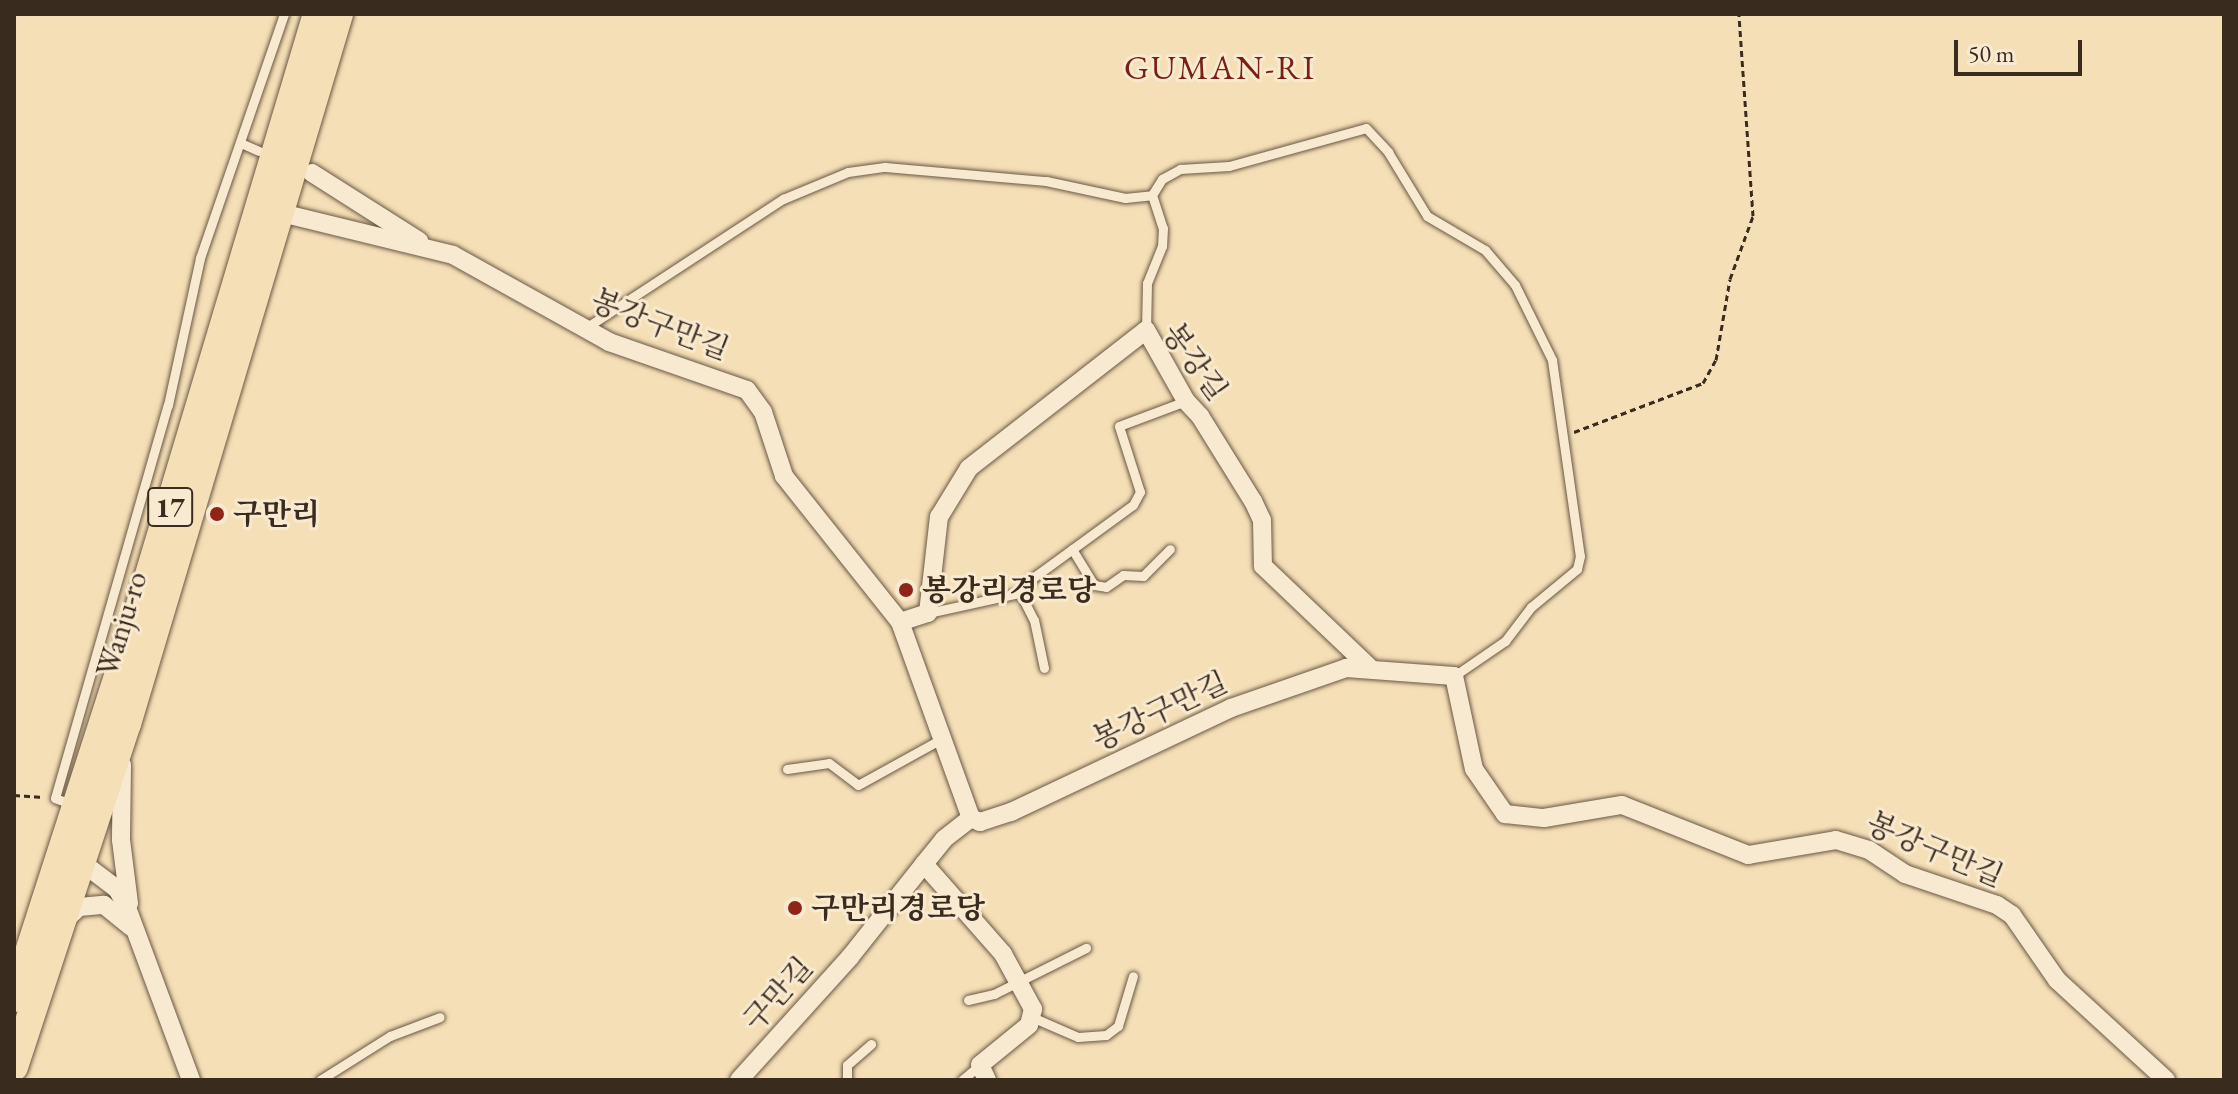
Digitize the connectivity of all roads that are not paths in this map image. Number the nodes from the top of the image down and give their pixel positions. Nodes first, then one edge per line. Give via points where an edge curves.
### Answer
1 (284, 14) edge
2 (317, 14) edge
3 (339, 14) edge
4 (243, 144) junction
5 (259, 151) dead end
6 (312, 173) dead end
7 (1152, 195) junction
8 (281, 213) junction
9 (424, 245) junction
10 (584, 329) junction
11 (1146, 330) junction
12 (1186, 401) junction
13 (1072, 549) junction
14 (1170, 549) dead end
15 (1020, 593) junction
16 (928, 613) junction
17 (900, 622) junction
18 (1044, 668) dead end
19 (1370, 668) junction
20 (1454, 676) junction
21 (127, 724) junction
22 (945, 737) junction
23 (787, 769) dead end
24 (64, 802) junction
25 (971, 818) junction
26 (71, 856) junction
27 (924, 864) junction
28 (64, 921) junction
29 (134, 930) junction
30 (1086, 948) dead end
31 (1133, 976) dead end
32 (1020, 980) junction
33 (14, 998) edge
34 (968, 1000) dead end
35 (440, 1017) dead end
36 (1034, 1018) junction
37 (871, 1044) dead end
38 (14, 1067) edge
39 (983, 1072) edge
40 (191, 1080) edge
41 (320, 1080) edge
42 (739, 1080) edge
43 (847, 1080) edge
44 (962, 1080) edge
45 (2166, 1080) edge

1 - 4 lane
2 - 24 main road, Wanju-ro / 17 via 125,655
3 - 8 main road, Wanju-ro / 17
4 - 5 lane
4 - 24 lane via 200,258 168,405
6 - 9 street
7 - 10 lane via 1125,198 1046,181 867,168 783,199
7 - 11 lane via 1163,228 1162,246 1147,283
7 - 20 lane via 1162,179 1180,169 1229,166 1366,128 1388,152 1427,216 1485,250 1515,285 1552,360 1580,556 1577,569 1531,607 1484,659
8 - 9 street, 봉강구만길
8 - 21 main road, Wanju-ro / 17
9 - 10 street, 봉강구만길 via 481,269
10 - 17 street, 봉강구만길 via 747,390 763,412 784,476
11 - 12 street, 봉강길
11 - 16 street, 봉강길 via 981,458 950,493 932,546
12 - 13 lane via 1119,426 1140,492 1133,505
12 - 19 street, 봉강길 via 1262,520 1263,566
13 - 14 lane via 1094,585 1106,587 1123,575 1143,576
13 - 15 lane
15 - 16 lane
15 - 18 lane via 1034,620
16 - 17 street
17 - 22 street, 봉강구만길
19 - 20 street, 봉강구만길
19 - 25 street, 봉강구만길 via 1346,668 1282,687 1011,812 980,822
20 - 45 street, 봉강구만길 via 1474,769 1505,814 1544,818 1622,805 1748,855 1836,840 1869,850 1905,874 2012,915 2057,980
21 - 26 main road, Wanju-ro / 17
21 - 29 street via 120,778 121,840
22 - 23 lane via 858,785 829,763
22 - 25 street, 봉강구만길
24 - 26 main road, Wanju-ro / 17
25 - 27 street, 구만길
26 - 28 main road, Wanju-ro / 17
26 - 29 street via 117,889
26 - 33 main road, Wanju-ro / 17
27 - 32 street
27 - 42 street, 구만길 via 850,957
28 - 29 street via 79,907 104,905
28 - 38 main road, Wanju-ro / 17
29 - 40 street
30 - 32 lane
31 - 36 lane via 1118,1026 1106,1035 1078,1037
32 - 34 lane
32 - 36 street
35 - 41 lane via 390,1036
36 - 39 street
37 - 43 lane via 847,1065
39 - 44 lane

